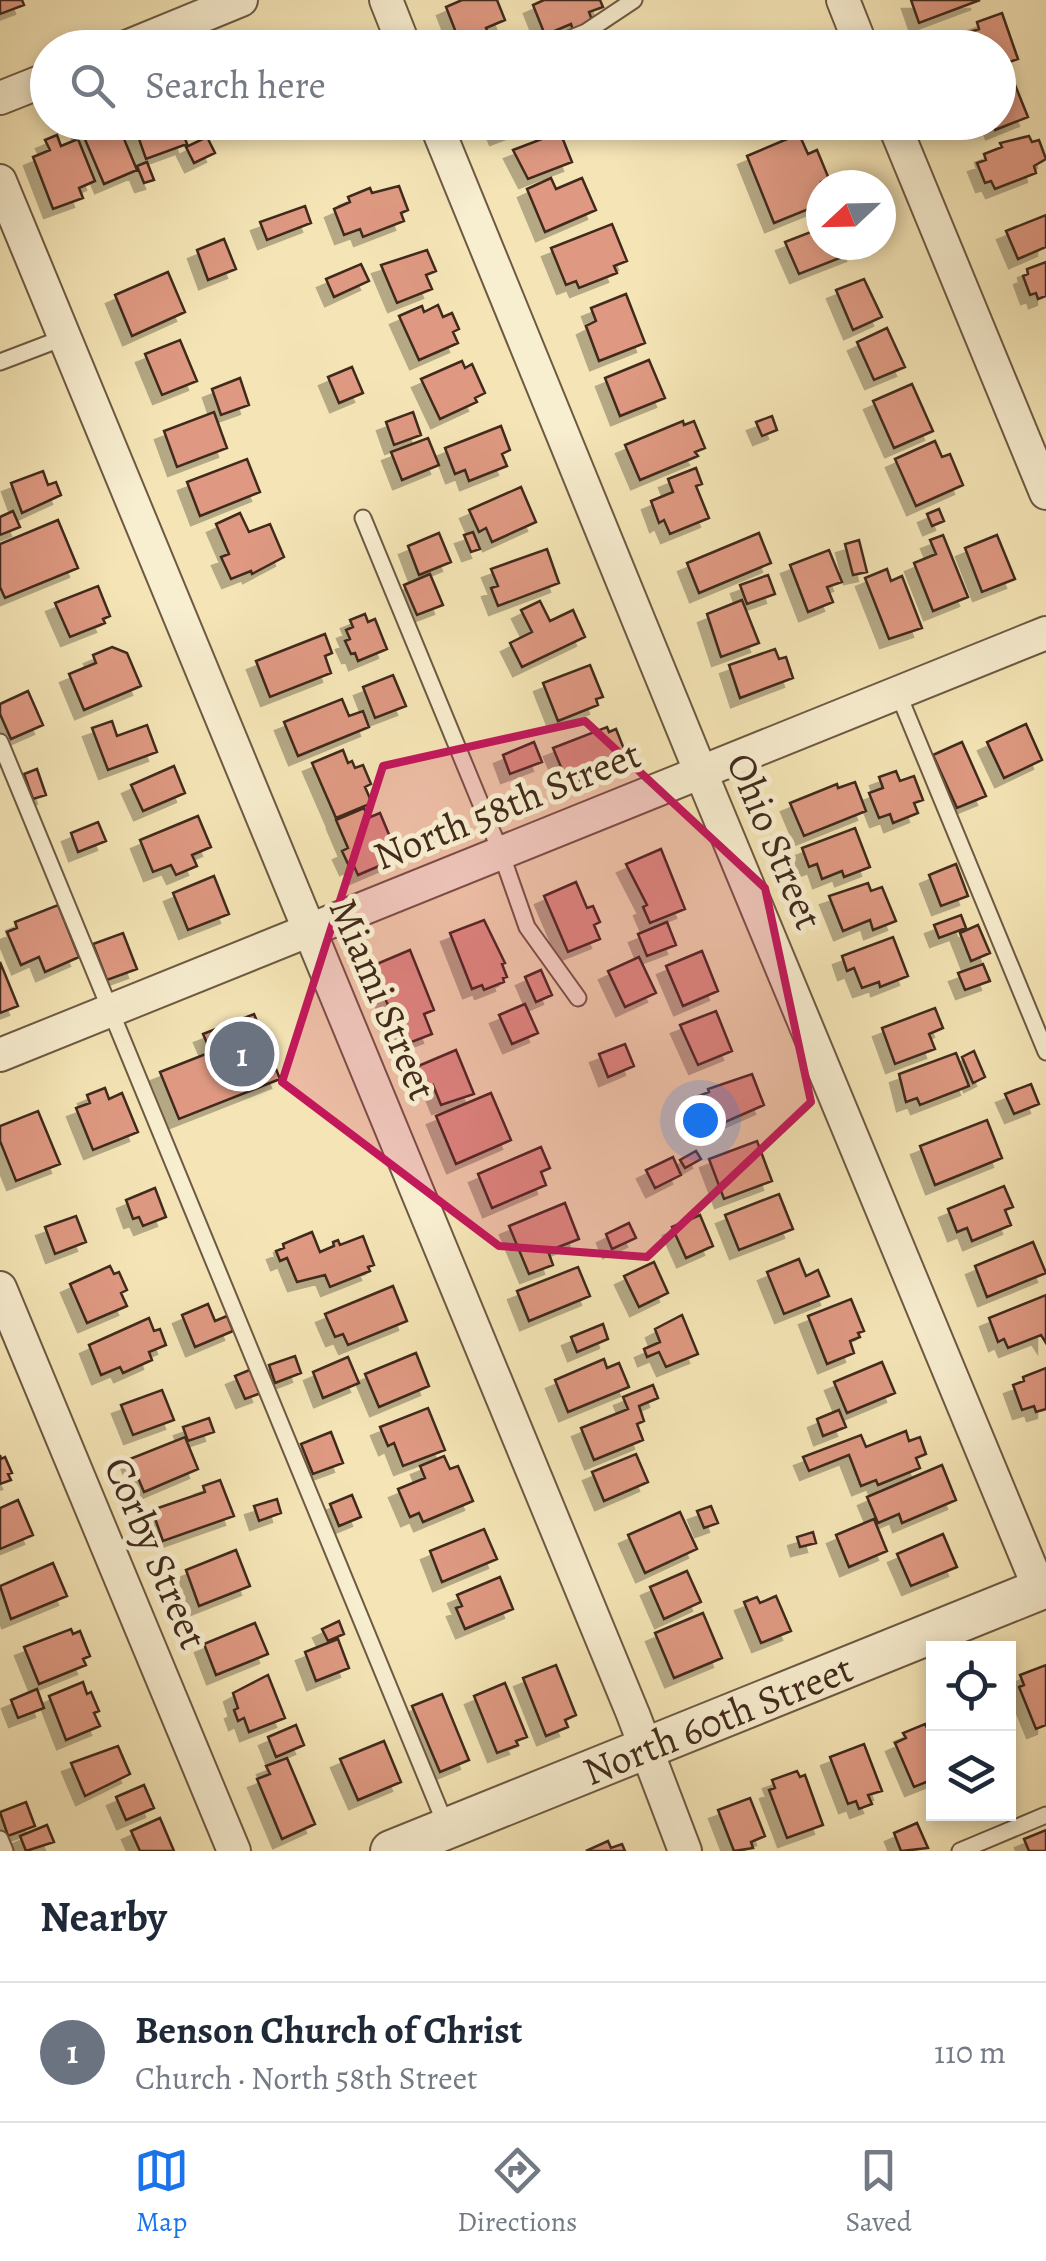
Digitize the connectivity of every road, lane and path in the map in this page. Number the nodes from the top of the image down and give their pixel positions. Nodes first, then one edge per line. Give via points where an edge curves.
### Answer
1 (241, 0) edge
2 (386, 0) edge
3 (634, 0) edge
4 (843, 0) edge
5 (614, 5) edge
6 (168, 30) edge
7 (398, 30) edge
8 (588, 30) edge
9 (855, 30) edge
10 (30, 86) edge
11 (0, 98) edge
12 (443, 140) edge
13 (900, 140) edge
14 (0, 181) edge
15 (63, 338) junction
16 (0, 362) edge
17 (1046, 493) edge
18 (363, 518) dead end
19 (1046, 633) edge
20 (898, 694) junction
21 (0, 742) edge
22 (701, 773) junction
23 (501, 853) junction
24 (308, 931) junction
25 (578, 998) dead end
26 (110, 1011) junction
27 (1046, 1052) edge
28 (0, 1055) edge
29 (0, 1288) edge
30 (1043, 1589) edge
31 (645, 1748) junction
32 (1046, 1815) edge
33 (447, 1828) junction
34 (0, 1839) edge
35 (5, 1851) edge
36 (234, 1851) edge
37 (391, 1851) edge
38 (685, 1851) edge
39 (960, 1851) edge

1 - 6 street
2 - 7 street
3 - 5 lane
4 - 9 street
5 - 8 lane
10 - 11 street
12 - 22 street, Ohio Street
13 - 17 street
14 - 15 street, Miami Street
15 - 16 lane
15 - 24 street, Miami Street
18 - 23 lane
19 - 20 street, North 58th Street
20 - 22 street, North 58th Street
20 - 27 lane
21 - 26 lane
22 - 23 street, North 58th Street
22 - 30 street, Ohio Street
23 - 24 street, North 58th Street
23 - 25 lane via 527,927
24 - 26 street, North 58th Street
24 - 31 street, Miami Street
26 - 28 street, North 58th Street
26 - 33 lane
29 - 36 street, Corby Street
30 - 31 street, North 60th Street
31 - 33 street, North 60th Street
31 - 38 street, Miami Street
32 - 39 lane
33 - 37 street, North 60th Street
34 - 35 lane

